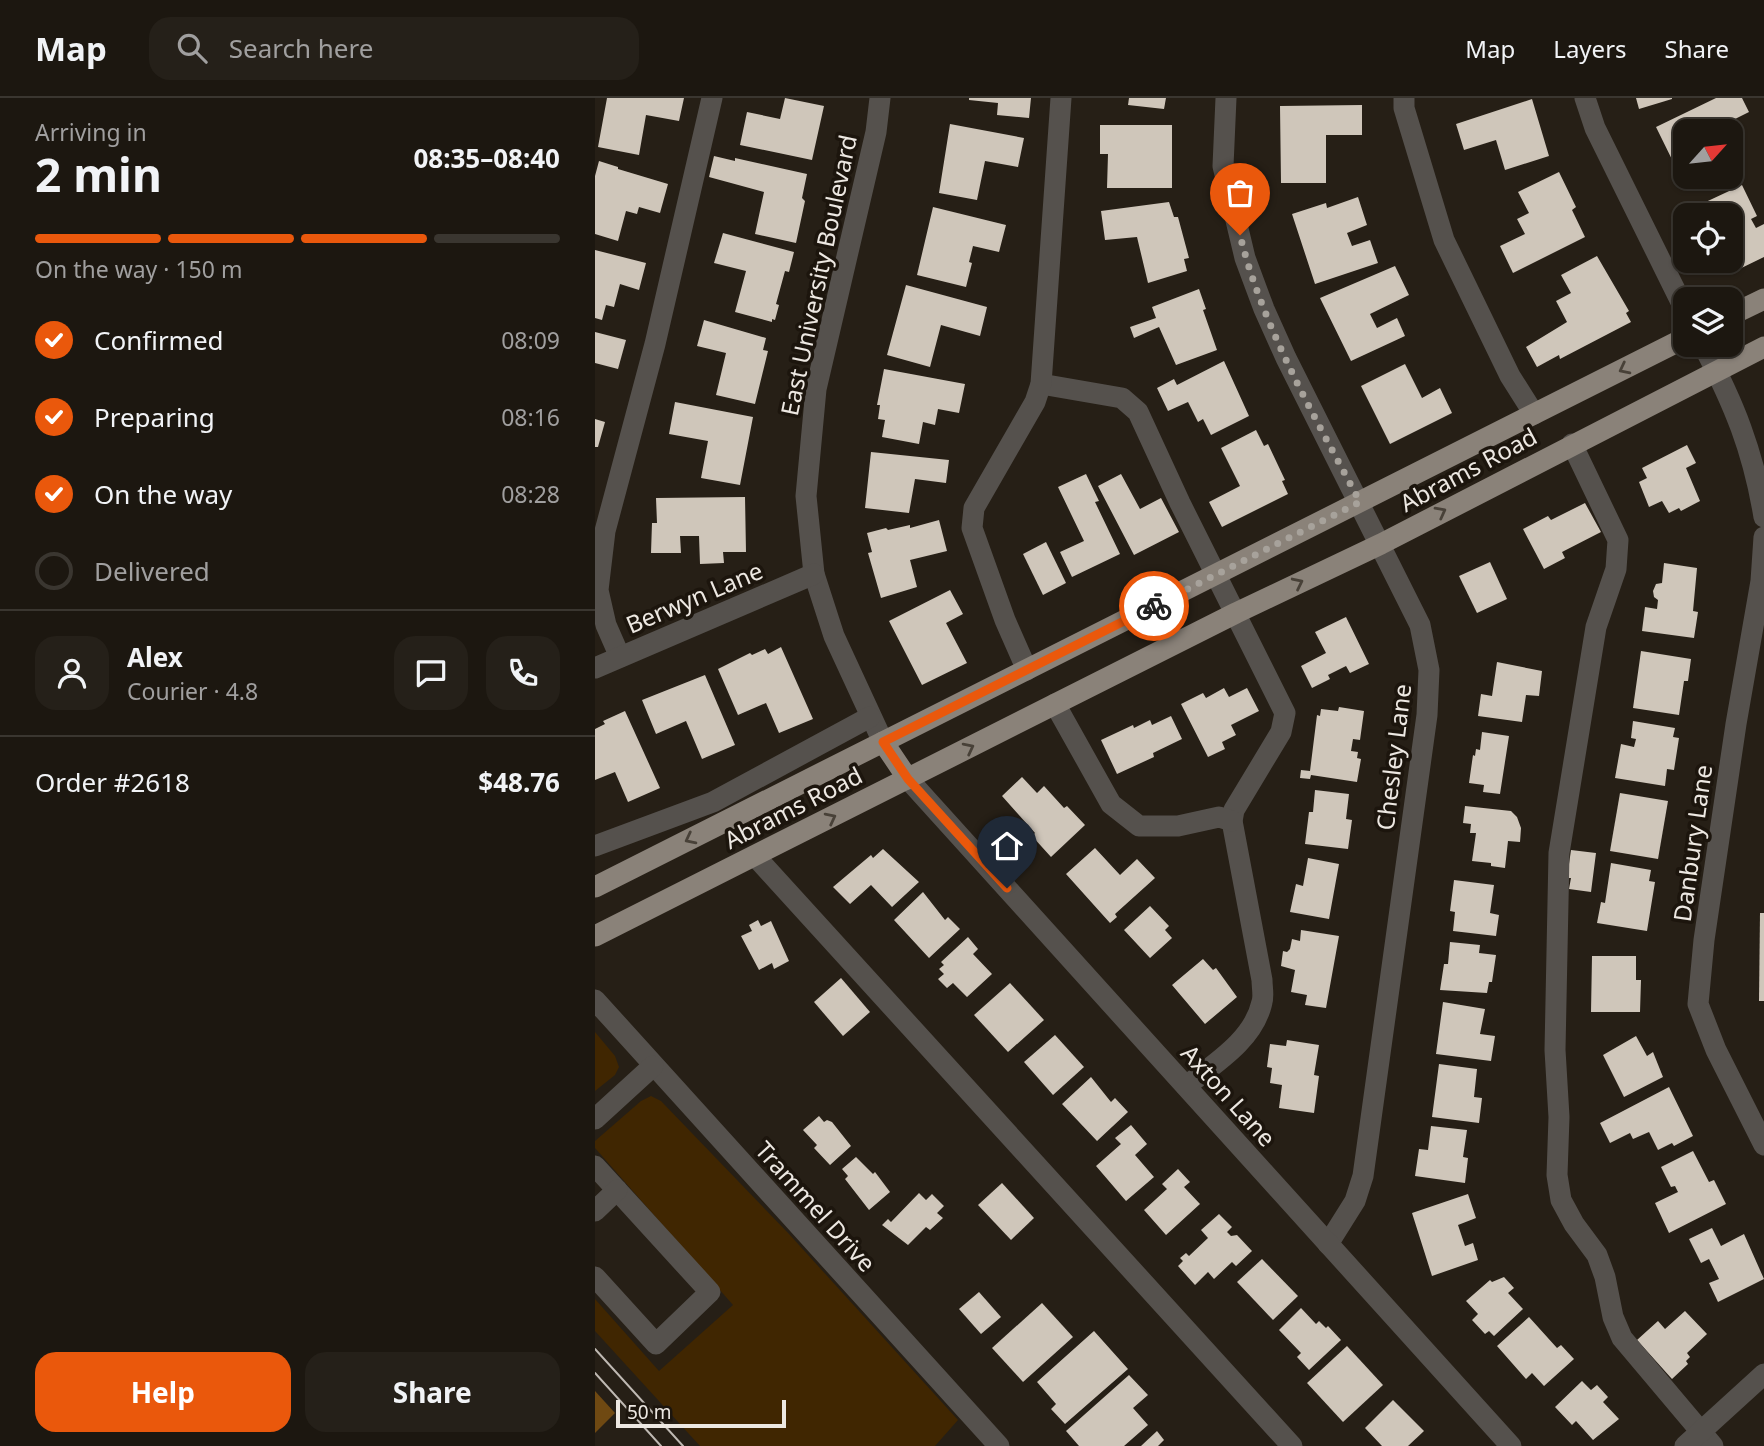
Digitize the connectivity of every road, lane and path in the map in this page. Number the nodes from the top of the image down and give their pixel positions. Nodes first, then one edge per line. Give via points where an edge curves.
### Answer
1 (712, 98) edge
2 (880, 98) edge
3 (1061, 98) edge
4 (1226, 98) edge
5 (1404, 98) edge
6 (1585, 98) edge
7 (1674, 287) edge
8 (1764, 299) edge
9 (1743, 309) edge
10 (1673, 344) edge
11 (1764, 347) edge
12 (1709, 357) edge
13 (1716, 371) junction
14 (1041, 384) junction
15 (1534, 414) junction
16 (1573, 444) junction
17 (1360, 502) junction
18 (1764, 517) edge
19 (1764, 537) edge
20 (1381, 544) junction
21 (814, 574) junction
22 (1217, 574) junction
23 (1236, 613) junction
24 (620, 657) junction
25 (595, 668) edge
26 (1027, 670) junction
27 (1055, 704) junction
28 (870, 716) junction
29 (883, 742) junction
30 (908, 779) junction
31 (1232, 821) junction
32 (595, 846) edge
33 (755, 856) junction
34 (595, 887) edge
35 (595, 936) edge
36 (595, 1000) edge
37 (653, 1066) junction
38 (1186, 1087) junction
39 (595, 1119) edge
40 (1764, 1145) edge
41 (595, 1166) edge
42 (617, 1190) junction
43 (595, 1211) edge
44 (1328, 1244) junction
45 (595, 1277) edge
46 (1764, 1374) edge
47 (1700, 1441) edge
48 (999, 1446) edge
49 (1291, 1446) edge
50 (1511, 1446) edge

1 - 24 street via 655,344 605,531 599,590 606,625
2 - 21 street, East University Boulevard via 816,389 806,496
3 - 14 street
4 - 17 street, Chesley Lane via 1223,166 1245,258 1286,358
5 - 15 street via 1444,240 1510,376
6 - 7 street via 1595,128
8 - 9 main road
10 -> 15 main road, Abrams Road
11 - 13 main road, Abrams Road
12 - 13 street
13 - 16 main road, Abrams Road
13 - 18 street via 1738,416
14 - 22 street via 1122,398 1138,412
14 - 26 street via 974,508 972,528
15 - 17 main road, Abrams Road
20 -> 16 main road, Abrams Road
16 - 47 street via 1618,540 1616,569 1596,626 1559,853 1557,1175 1561,1200 1597,1255 1622,1338
17 - 20 street, Chesley Lane
17 - 22 main road, Abrams Road
19 - 40 street, Danbury Lane via 1698,1004
23 -> 20 main road, Abrams Road
20 - 44 street, Chesley Lane via 1420,625 1429,670 1427,715 1363,1176 1355,1201
21 - 24 street, Berwyn Lane
21 - 28 street, East University Boulevard via 834,636
22 - 23 street
22 - 26 main road, Abrams Road
23 - 27 main road, Abrams Road
23 - 31 street via 1285,713 1281,732 1234,810
24 - 25 street, Berwyn Lane
26 - 29 main road, Abrams Road
30 -> 27 main road, Abrams Road
27 - 31 street via 1111,804 1139,826 1178,826 1219,817
28 - 29 street, East University Boulevard
28 - 32 street via 713,802
29 - 30 main road
29 -> 34 main road, Abrams Road
33 -> 30 main road, Abrams Road
30 - 38 street, Axton Lane
31 - 38 street via 1263,1001 1254,1025
33 - 35 main road, Abrams Road
33 - 49 street
36 - 37 street, Trammel Drive
37 - 39 street
37 - 48 street, Trammel Drive
38 - 44 street, Axton Lane
41 - 42 street
42 - 43 street
42 - 45 street via 710,1292 656,1344
44 - 50 street, Axton Lane
46 - 47 street

